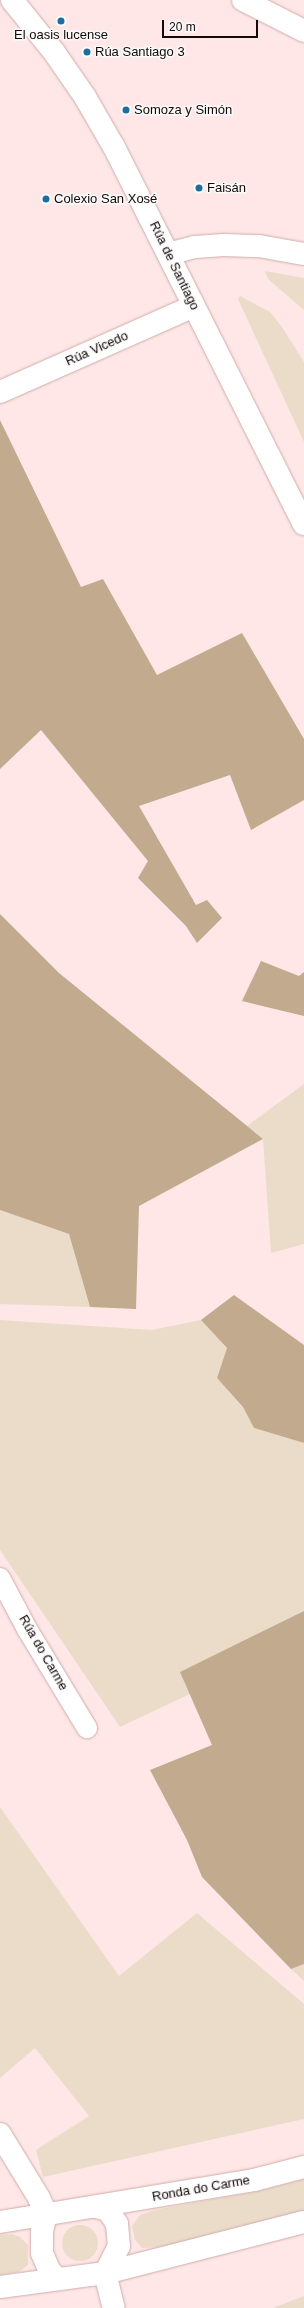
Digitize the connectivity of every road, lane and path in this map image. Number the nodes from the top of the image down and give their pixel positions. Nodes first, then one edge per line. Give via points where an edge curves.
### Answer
1 (12, 0) edge
2 (243, 0) edge
3 (304, 30) edge
4 (168, 254) junction
5 (304, 254) edge
6 (194, 306) junction
7 (0, 392) edge
8 (304, 524) edge
9 (0, 1578) edge
10 (87, 1728) dead end
11 (0, 2134) edge
12 (304, 2167) edge
13 (96, 2207) junction
14 (46, 2214) junction
15 (0, 2222) edge
16 (304, 2222) edge
17 (105, 2273) junction
18 (59, 2279) junction
19 (0, 2287) edge
20 (114, 2308) edge

1 - 4 street, Rúa de Santiago via 54,52 85,97 114,147
2 - 3 street
4 - 5 street via 196,247 224,245 259,246
4 - 6 street, Rúa de Santiago
6 - 7 street, Rúa Vicedo
6 - 8 street, Rúa de Santiago
9 - 10 street, Rúa do Carme via 27,1629
11 - 14 street
12 - 13 street, Ronda do Carme via 254,2180
13 - 14 street, Ronda do Carme
13 - 17 street via 108,2210 117,2224 119,2246
14 - 15 street, Ronda do Carme
14 - 18 street via 42,2232 42,2254 50,2272
16 - 17 street
17 - 18 street
17 - 20 street
18 - 19 street

